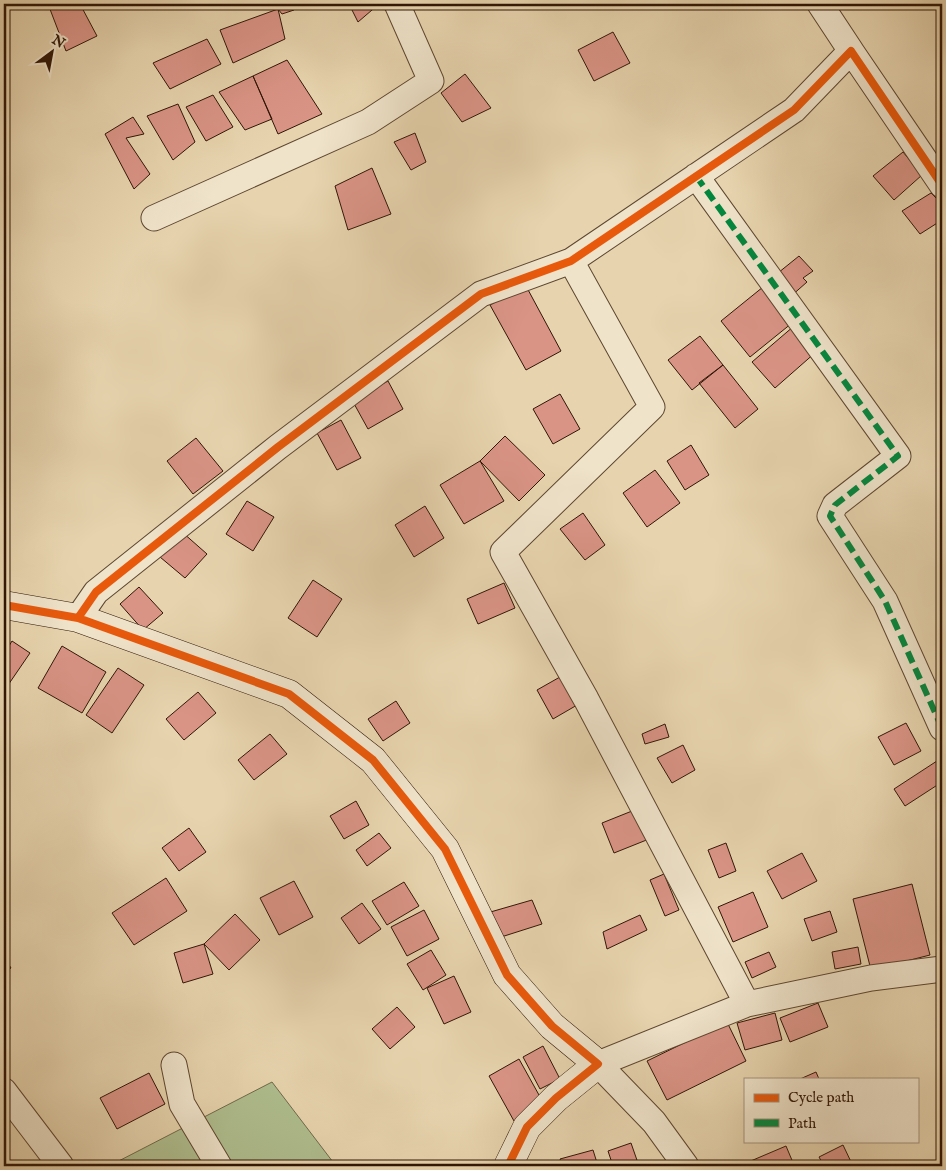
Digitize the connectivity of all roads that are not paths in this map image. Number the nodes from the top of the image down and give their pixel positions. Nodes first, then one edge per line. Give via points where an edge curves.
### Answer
1 (397, 4) edge
2 (820, 4) edge
3 (851, 51) junction
4 (696, 176) junction
5 (942, 185) edge
6 (154, 218) dead end
7 (572, 261) junction
8 (4, 606) edge
9 (78, 618) junction
10 (942, 728) edge
11 (942, 969) edge
12 (747, 1004) junction
13 (598, 1064) junction
14 (174, 1065) dead end
15 (4, 1091) edge
16 (61, 1166) edge
17 (219, 1166) edge
18 (508, 1166) edge
19 (686, 1166) edge

1 - 6 street via 431,81 368,122
2 - 3 street
3 - 4 street via 794,110
3 - 5 street
4 - 7 street
4 - 10 street via 898,456 835,505 830,516 885,602
7 - 9 street via 482,294 278,447 96,592
7 - 12 street via 652,407 503,552 586,699
8 - 9 street
9 - 13 street via 289,694 373,760 445,849 507,975 552,1026
11 - 12 street via 871,978
12 - 13 street
13 - 18 street via 556,1098 527,1128
13 - 19 street via 654,1122
14 - 17 street via 182,1104
15 - 16 street

